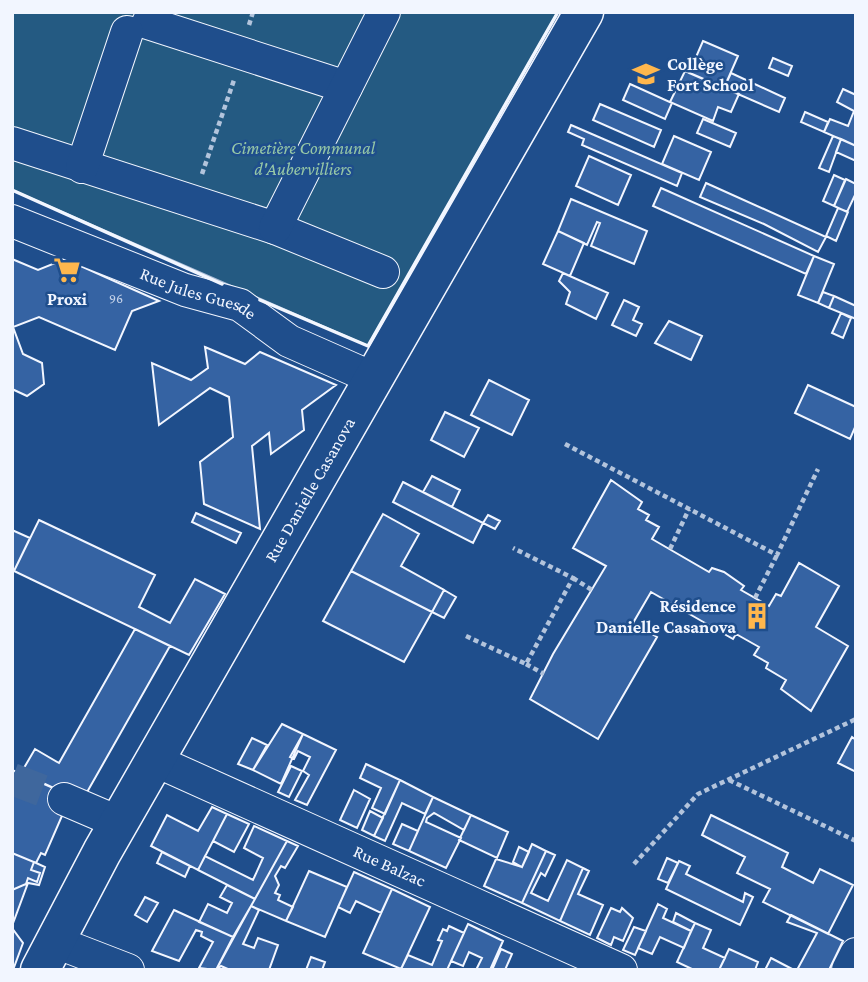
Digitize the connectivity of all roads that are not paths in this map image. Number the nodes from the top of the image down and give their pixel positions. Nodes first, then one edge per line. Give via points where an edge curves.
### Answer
1 (384, 12) edge
2 (584, 12) edge
3 (135, 20) edge
4 (346, 87) junction
5 (12, 143) edge
6 (82, 167) junction
7 (12, 221) edge
8 (275, 228) junction
9 (383, 272) dead end
10 (375, 379) junction
11 (156, 761) junction
12 (65, 799) tunnel mouth
13 (120, 822) junction
14 (856, 954) edge
15 (46, 955) edge
16 (128, 970) edge
17 (621, 970) edge
18 (848, 970) edge

1 - 4 street
2 - 10 main road, Rue Danielle Casanova
3 - 4 street
3 - 6 street
4 - 8 street
5 - 6 street
6 - 8 street
7 - 10 street, Rue Jules Guesde via 185,290 240,305 289,341
8 - 9 street
10 - 11 main road, Rue Danielle Casanova
11 - 13 main road, Rue Danielle Casanova
11 - 17 street, Rue Balzac
12 - 13 street
13 - 15 main road, Rue Danielle Casanova
14 - 18 street
15 - 16 street

